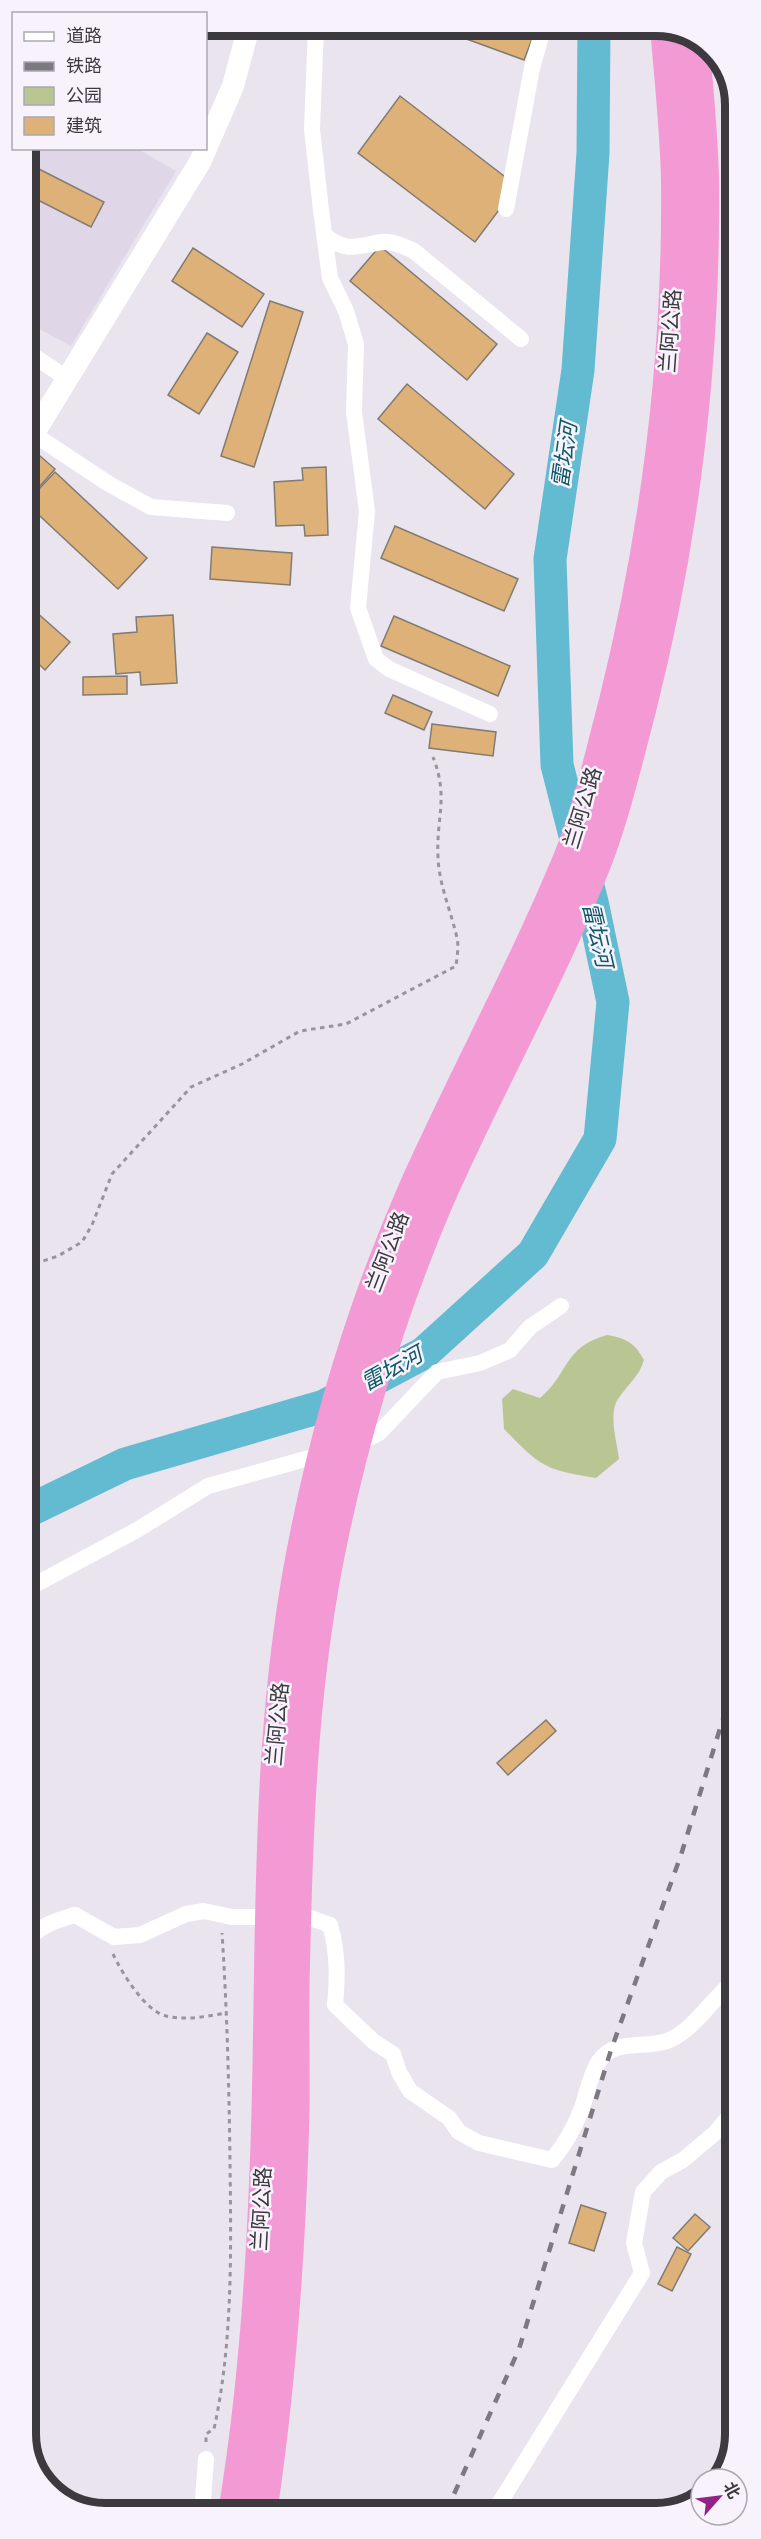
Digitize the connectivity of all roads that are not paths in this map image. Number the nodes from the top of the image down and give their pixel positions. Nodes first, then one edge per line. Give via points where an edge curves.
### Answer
1 (246, 36) edge
2 (316, 36) edge
3 (541, 36) edge
4 (666, 37) edge
5 (695, 48) edge
6 (207, 146) edge
7 (205, 150) edge
8 (506, 209) dead end
9 (325, 236) junction
10 (522, 339) dead end
11 (36, 358) edge
12 (69, 379) junction
13 (36, 431) edge
14 (36, 444) edge
15 (227, 513) dead end
16 (490, 714) dead end
17 (561, 1306) dead end
18 (36, 1584) edge
19 (36, 1932) edge
20 (281, 1969) junction
21 (725, 1988) edge
22 (725, 2121) edge
23 (206, 2459) road end
24 (203, 2503) edge
25 (234, 2503) edge
26 (263, 2503) edge
27 (500, 2503) edge

1 - 6 street via 233,86
2 - 9 street via 312,129
3 - 8 street
4 - 20 highway, 兰阿公路 via 676,174 672,323 658,472 635,609 605,735 568,857 412,1192 361,1325 330,1427 305,1531 282,1672 271,1809
5 - 20 highway, 兰阿公路 via 704,174 700,325 686,476 663,615 633,742 595,867 438,1203 367,1401 333,1537 310,1676 300,1810
7 - 12 street
9 - 10 street via 339,247 384,242 414,251
9 - 16 street via 330,278 356,344 354,412 367,511 358,608 376,659 389,669
11 - 12 street
12 - 13 street
14 - 15 street via 151,507
17 - 18 street via 530,1327 510,1350 480,1363 437,1372 379,1433 349,1448 208,1486 137,1530
19 - 21 street via 75,1916 114,1937 140,1935 186,1914 204,1911 266,1917 290,1910 330,1925 338,1969 335,2005 374,2042 393,2054 410,2091 449,2118 459,2132 479,2143 552,2160 580,2111 600,2060 611,2050 666,2041 687,2030
20 - 25 highway, 兰阿公路 via 266,2128 257,2301
20 - 26 highway, 兰阿公路 via 294,2127 286,2302
22 - 27 street via 683,2160 661,2172 644,2192 634,2243 642,2273
23 - 24 street

